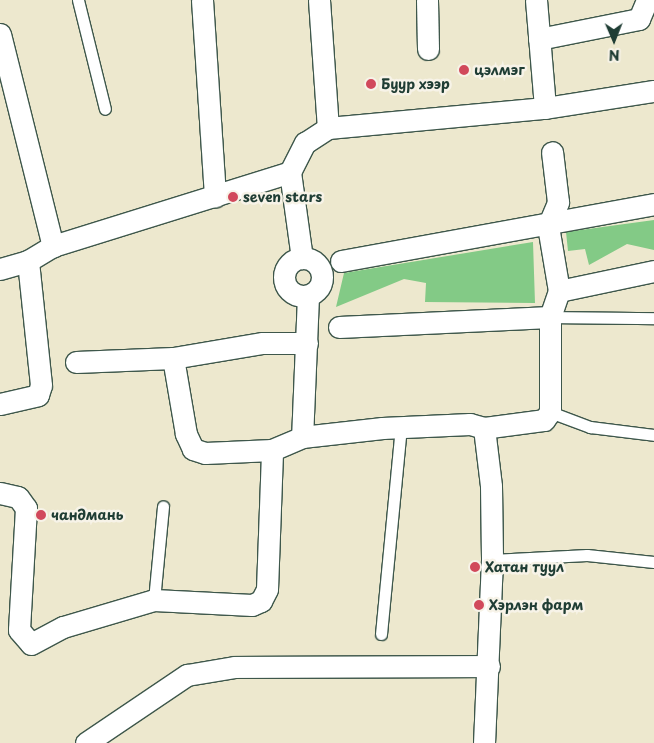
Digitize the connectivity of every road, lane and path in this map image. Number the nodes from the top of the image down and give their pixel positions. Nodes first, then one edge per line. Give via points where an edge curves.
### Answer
1 (78, 0) edge
2 (202, 0) edge
3 (320, 0) edge
4 (427, 0) edge
5 (536, 0) edge
6 (647, 0) edge
7 (0, 34) edge
8 (539, 39) junction
9 (428, 49) dead end
10 (654, 91) edge
11 (545, 108) junction
12 (105, 109) dead end
13 (328, 128) junction
14 (552, 152) dead end
15 (290, 172) junction
16 (215, 198) junction
17 (654, 204) edge
18 (548, 226) junction
19 (53, 246) junction
20 (28, 261) junction
21 (341, 261) dead end
22 (0, 269) edge
23 (654, 271) edge
24 (559, 291) junction
25 (550, 317) junction
26 (654, 318) edge
27 (340, 327) dead end
28 (306, 343) junction
29 (172, 358) junction
30 (76, 362) dead end
31 (0, 404) edge
32 (550, 412) junction
33 (401, 428) junction
34 (484, 428) junction
35 (654, 435) edge
36 (302, 437) junction
37 (272, 450) junction
38 (0, 493) edge
39 (162, 506) dead end
40 (492, 560) junction
41 (654, 562) edge
42 (154, 600) junction
43 (381, 634) dead end
44 (489, 666) junction
45 (86, 743) edge
46 (484, 743) edge

1 - 12 lane
2 - 16 street
3 - 13 street
4 - 9 street
5 - 8 street
6 - 8 street via 639,19
7 - 19 street
8 - 11 street
10 - 11 street
11 - 13 street
13 - 15 street via 306,143
14 - 18 street via 558,202
15 - 16 street
15 - 28 street via 302,258 286,268 284,282 293,294 308,296
16 - 19 street
17 - 18 street
18 - 21 street
18 - 24 street
19 - 20 street
20 - 22 street
20 - 31 street via 42,385 38,395
23 - 24 street
24 - 25 street
25 - 26 lane
25 - 27 street
25 - 32 street
28 - 29 street via 263,343
28 - 36 street
29 - 30 street
29 - 37 street via 186,434 193,448 205,453
32 - 34 street via 544,420
32 - 35 lane via 590,427
33 - 34 street via 470,424
33 - 36 street
33 - 43 lane
34 - 40 street via 492,486
36 - 37 street
37 - 42 street via 267,589 261,601 252,605
38 - 42 street via 18,497 26,508 20,630 31,644 63,627
39 - 42 lane
40 - 41 lane via 587,555
40 - 44 street
44 - 45 street via 254,666 188,675
44 - 46 street

